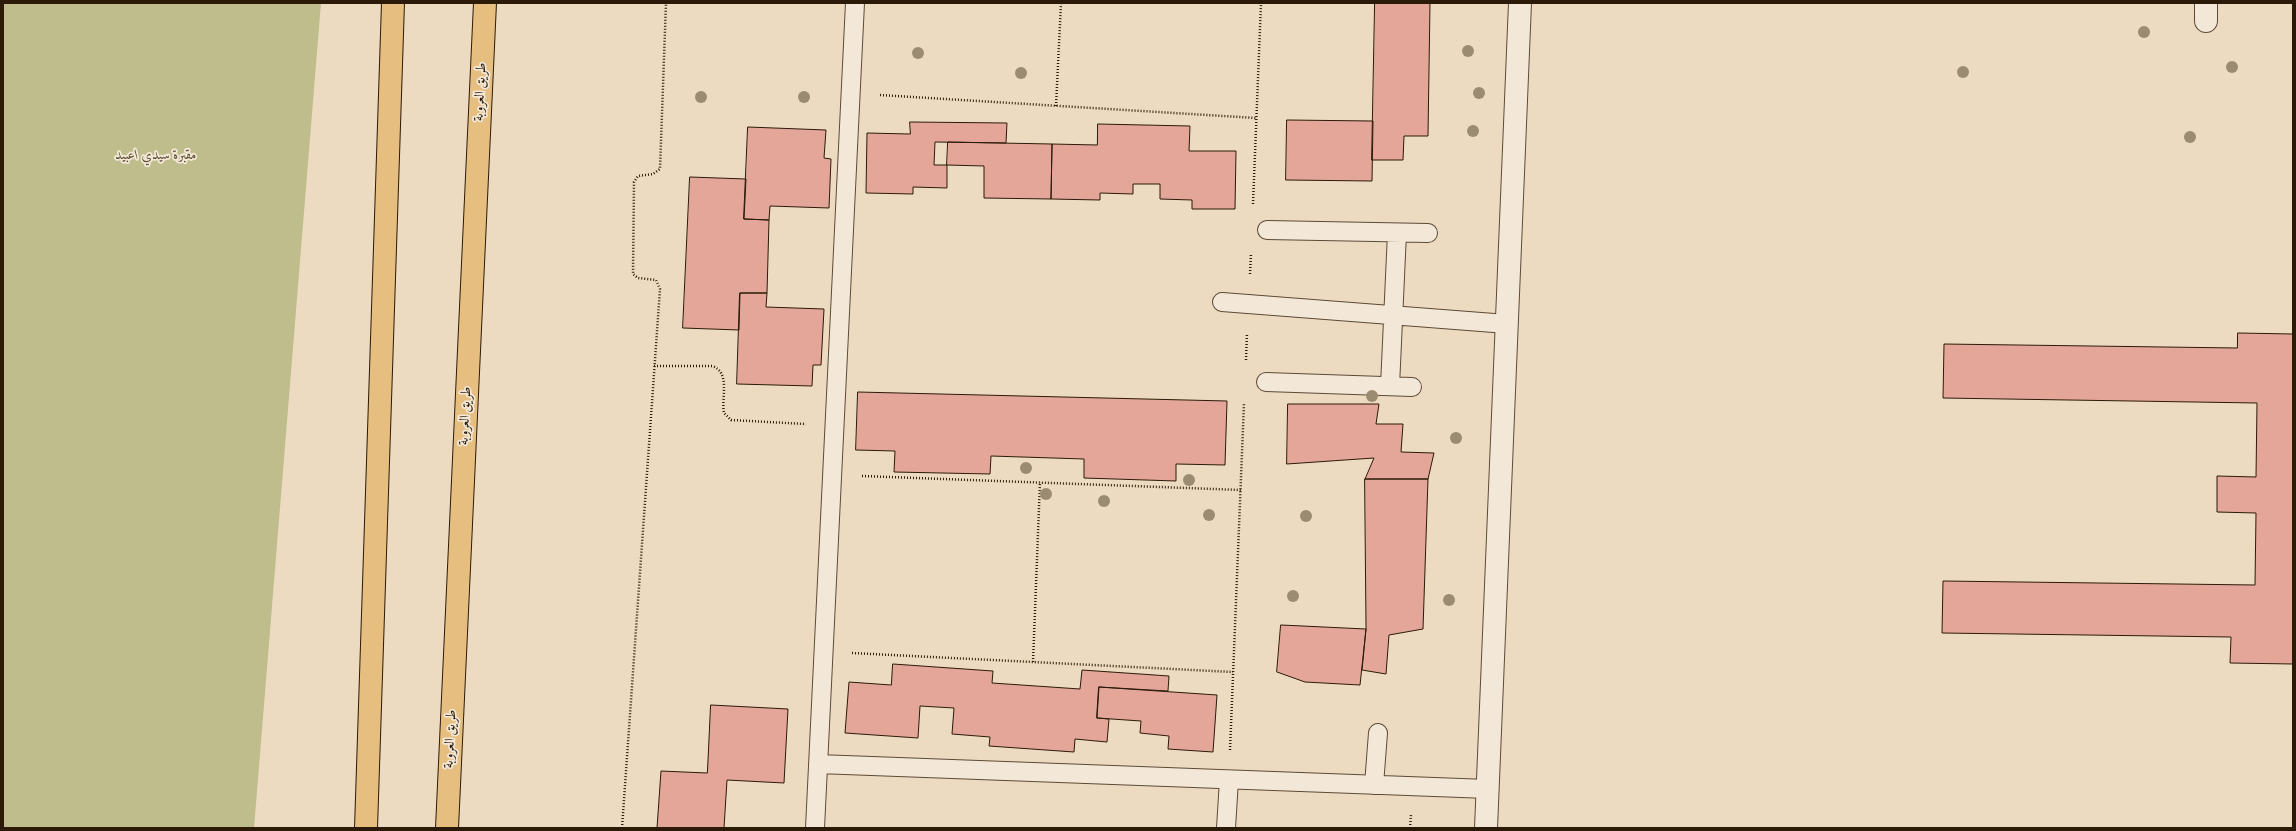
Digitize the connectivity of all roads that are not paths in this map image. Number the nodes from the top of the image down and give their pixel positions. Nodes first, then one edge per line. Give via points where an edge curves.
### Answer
1 (394, 3) edge
2 (485, 3) edge
3 (855, 3) edge
4 (1520, 3) edge
5 (1267, 230) dead end
6 (1397, 233) junction
7 (1428, 234) dead end
8 (1222, 302) dead end
9 (1393, 315) junction
10 (1507, 324) junction
11 (1266, 382) dead end
12 (1390, 386) junction
13 (1412, 387) dead end
14 (1378, 733) dead end
15 (818, 764) junction
16 (1228, 780) junction
17 (1374, 786) junction
18 (1488, 789) junction
19 (366, 828) edge
20 (447, 828) edge
21 (815, 828) edge
22 (1226, 828) edge
23 (1486, 828) edge

1 - 19 highway
2 - 20 highway, طريق العروبة
3 - 15 lane
4 - 10 street
5 - 6 lane
6 - 7 lane
6 - 9 lane
8 - 9 lane
9 - 10 lane
9 - 12 lane
10 - 18 street
11 - 12 lane
12 - 13 lane
14 - 17 lane
15 - 16 lane
15 - 21 lane
16 - 17 lane
16 - 22 lane
17 - 18 lane
18 - 23 street

